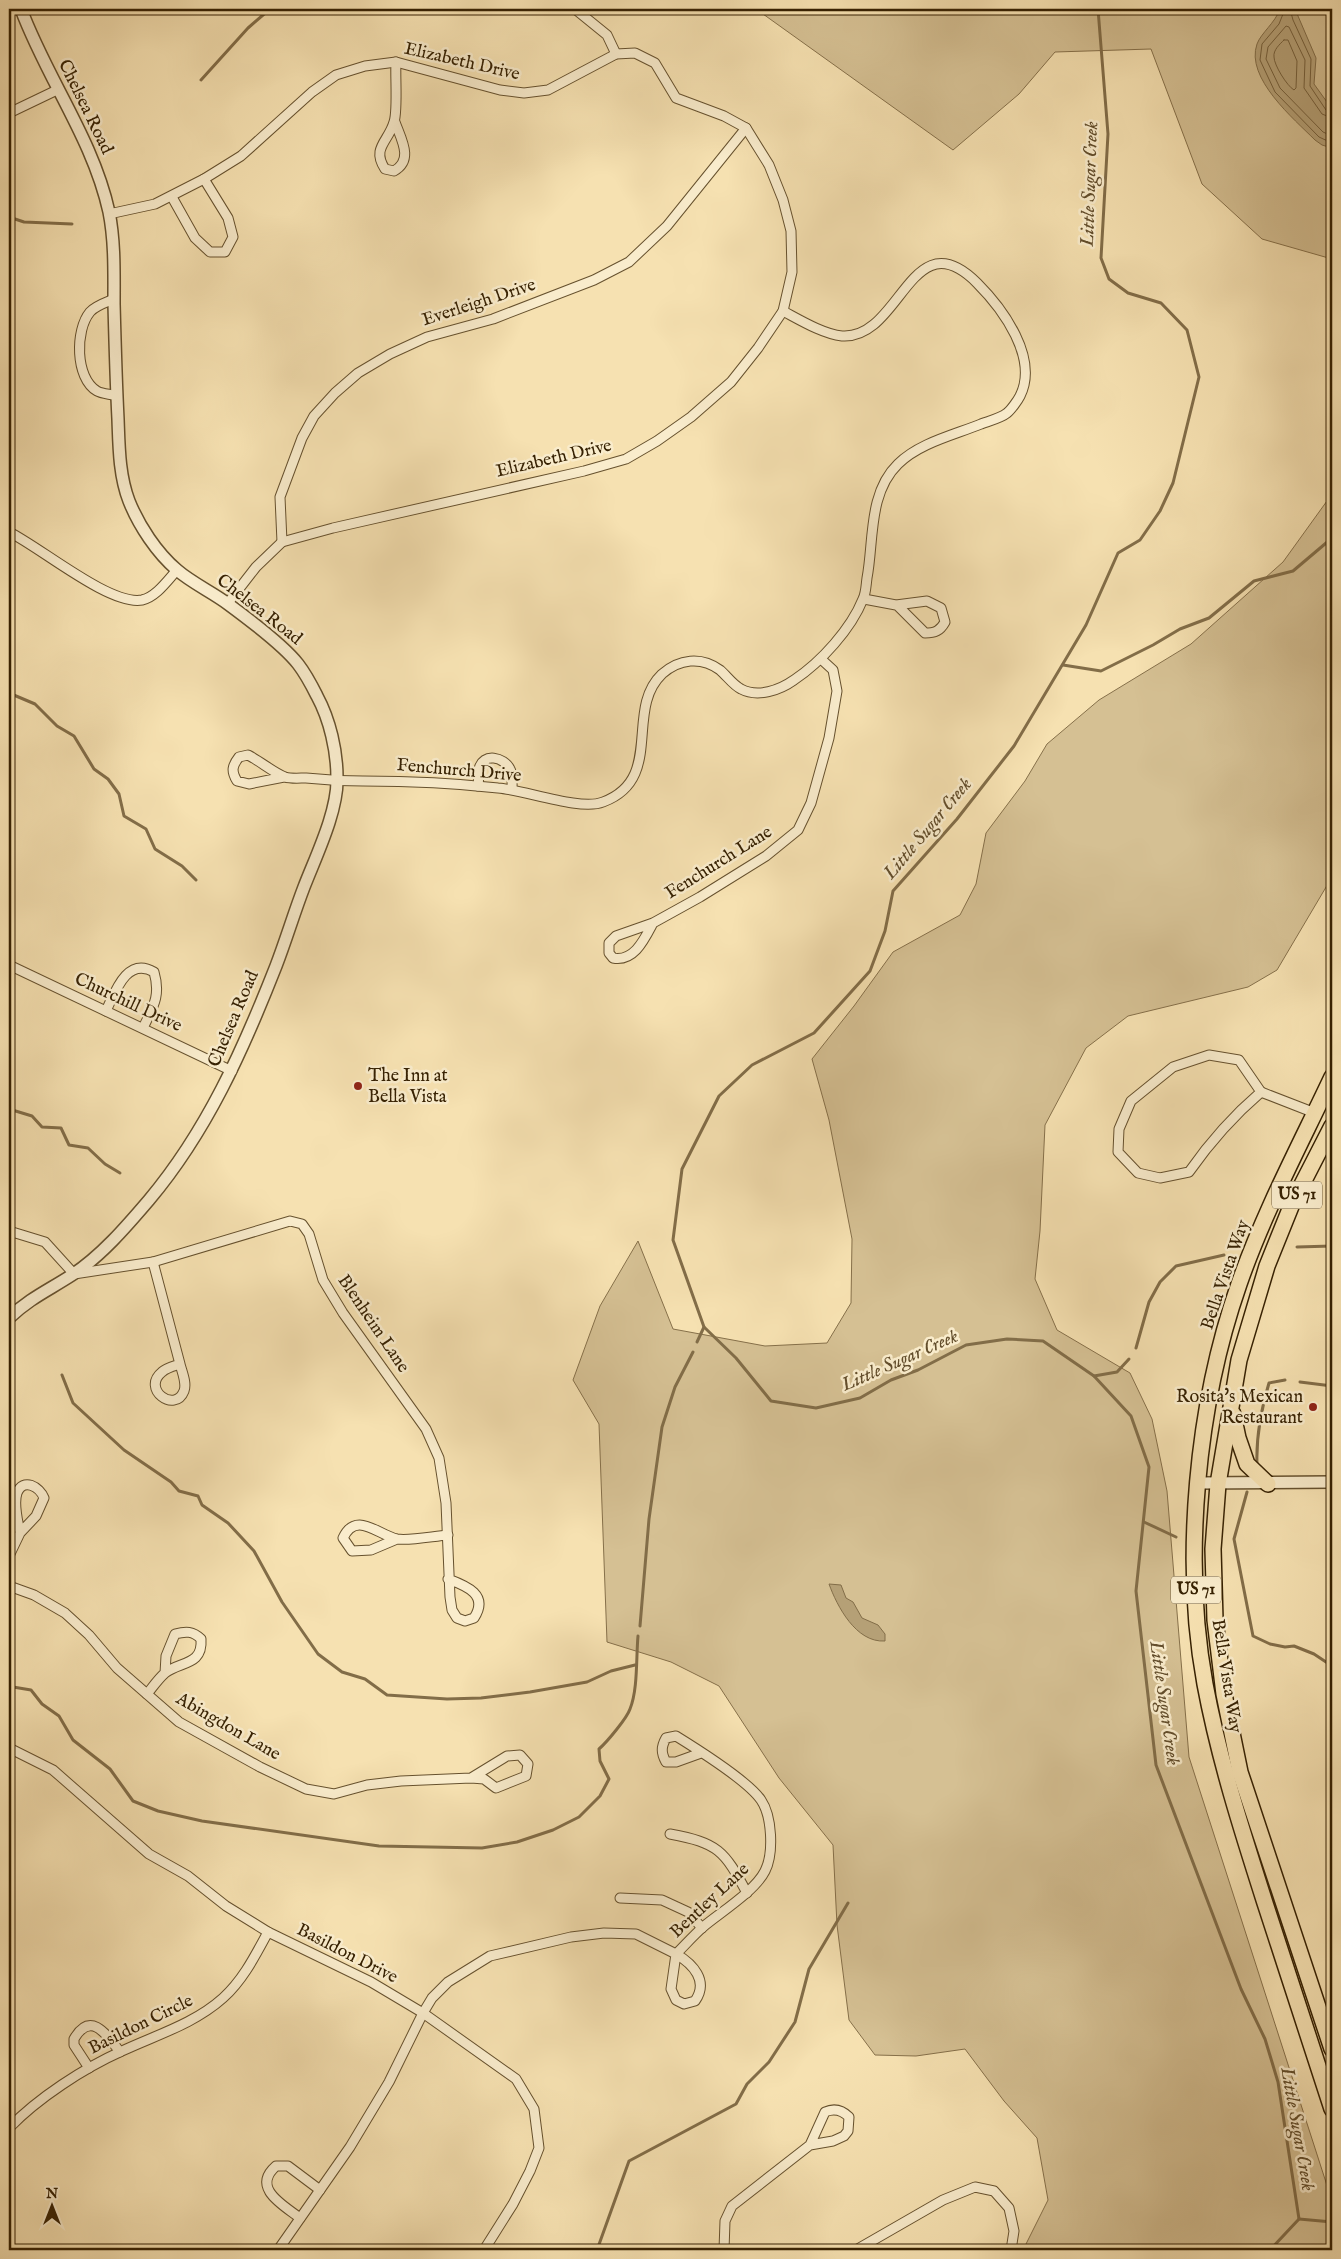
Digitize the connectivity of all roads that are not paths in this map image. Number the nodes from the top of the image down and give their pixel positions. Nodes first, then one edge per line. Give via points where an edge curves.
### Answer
1 (21, 9) edge
2 (575, 9) edge
3 (616, 54) junction
4 (396, 62) junction
5 (57, 90) junction
6 (9, 113) edge
7 (395, 122) junction
8 (746, 128) junction
9 (204, 179) junction
10 (172, 197) junction
11 (109, 214) junction
12 (114, 299) junction
13 (783, 311) junction
14 (116, 396) junction
15 (9, 532) edge
16 (282, 542) junction
17 (177, 570) junction
18 (864, 599) junction
19 (228, 603) junction
20 (896, 605) junction
21 (821, 659) junction
22 (284, 777) junction
23 (338, 781) junction
24 (478, 786) junction
25 (512, 789) junction
26 (653, 923) junction
27 (9, 965) edge
28 (106, 1011) junction
29 (142, 1028) junction
30 (232, 1071) junction
31 (1332, 1077) edge
32 (1260, 1092) junction
33 (1315, 1113) junction
34 (1332, 1126) edge
35 (9, 1231) edge
36 (153, 1262) junction
37 (74, 1274) junction
38 (9, 1318) edge
39 (180, 1364) dead end
40 (1230, 1402) junction
41 (1332, 1482) edge
42 (1198, 1483) junction
43 (1218, 1484) junction
44 (1268, 1484) junction
45 (20, 1533) junction
46 (448, 1535) junction
47 (397, 1539) junction
48 (9, 1556) edge
49 (448, 1579) junction
50 (9, 1586) edge
51 (165, 1673) junction
52 (147, 1694) junction
53 (9, 1748) edge
54 (701, 1753) dead end
55 (471, 1778) junction
56 (670, 1834) dead end
57 (747, 1893) junction
58 (620, 1898) dead end
59 (702, 1928) junction
60 (268, 1932) junction
61 (676, 1954) junction
62 (423, 2013) junction
63 (1332, 2048) edge
64 (120, 2052) junction
65 (89, 2068) junction
66 (1332, 2109) edge
67 (9, 2128) edge
68 (810, 2145) junction
69 (320, 2190) junction
70 (300, 2218) junction
71 (278, 2250) edge
72 (484, 2250) edge
73 (724, 2250) edge
74 (856, 2250) edge
75 (1011, 2250) edge

1 - 5 street, Chelsea Road
2 - 3 street via 607,35
3 - 4 street, Elizabeth Drive via 548,90 524,94
3 - 8 street, Elizabeth Drive via 635,53 655,63 676,98
4 - 7 street
4 - 9 street, Elizabeth Drive via 365,66 336,75 312,92 241,156
5 - 6 street
5 - 11 street, Chelsea Road via 95,165
7 - 7 street via 381,147 380,161 385,169 394,171 402,166 406,156
8 - 13 street, Elizabeth Drive via 777,182 791,231 792,272
8 - 16 street, Everleigh Drive via 667,226 629,262 594,280 493,319 427,337 358,372 314,416 302,438 280,497
9 - 10 street, Elizabeth Drive
9 - 10 street via 228,218 233,237 225,252 210,252 195,238
10 - 11 street, Elizabeth Drive
11 - 12 street, Chelsea Road
12 - 14 street, Chelsea Road
12 - 14 street via 91,310 82,324 79,351 84,375 97,391
13 - 16 street, Elizabeth Drive via 731,382 691,417 626,459
13 - 18 street, Fenchurch Drive via 808,325 843,336 863,331 885,314 923,269 939,262 957,265 990,296 1021,345 1026,368 1021,394 1007,413 922,448 897,464 881,490 872,526
14 - 17 street, Chelsea Road via 120,467 130,502 152,542
15 - 17 street via 117,597 141,600 155,594
16 - 19 street, Elizabeth Drive via 256,567
17 - 19 street, Chelsea Road
18 - 20 street
18 - 21 street, Fenchurch Drive
19 - 23 street, Chelsea Road via 297,663 319,700 334,742
20 - 20 street via 925,633 941,629 944,622 941,608 927,600
21 - 25 street, Fenchurch Drive via 786,685 756,693 740,689 706,663 692,660 675,664 656,680 647,702 639,764 620,794 600,804 578,804
21 - 26 street, Fenchurch Lane via 833,670 837,691 812,803 798,830 766,856
22 - 22 street via 248,755 238,757 233,765 237,781 249,784
22 - 23 street, Fenchurch Drive
23 - 24 street, Fenchurch Drive
23 - 30 street, Chelsea Road via 318,854
24 - 25 street, Fenchurch Drive
24 - 25 street via 479,769 486,760 495,758 505,762 512,771
26 - 26 street, Fenchurch Lane via 630,957 623,960 613,958 609,953 609,943 616,936
27 - 28 street, Churchill Drive
28 - 29 street, Churchill Drive
28 - 29 street via 130,970 147,968 154,972 157,998
29 - 30 street, Churchill Drive
30 - 37 street, Chelsea Road via 188,1150 149,1200 105,1248
31 - 33 main road, Bella Vista Way / US 71
32 - 32 street via 1239,1060 1209,1054 1173,1067 1131,1101 1118,1129 1118,1152 1138,1173 1160,1178 1189,1172 1237,1112
32 - 33 street
33 - 42 main road, Bella Vista Way / US 71 via 1258,1235 1223,1336 1210,1391
34 - 40 main road, Bella Vista Way / US 71 via 1292,1204 1268,1266 1239,1360
35 - 37 street via 45,1242
36 - 37 street, Blenheim Lane
36 - 39 street
36 - 46 street, Blenheim Lane via 272,1225 290,1221 302,1224 309,1234 323,1280 338,1305 426,1429 439,1458
37 - 38 street, Chelsea Road via 27,1301
40 - 43 main road, Bella Vista Way / US 71
40 - 44 main road via 1247,1464
41 - 44 street
42 - 43 street
42 - 66 main road, Bella Vista Way / US 71 via 1198,1616 1205,1682 1219,1754
43 - 44 street
43 - 63 main road, Bella Vista Way / US 71 via 1213,1549 1214,1612 1224,1694 1240,1772
45 - 45 street via 36,1516 44,1498 36,1486 20,1488 17,1494
45 - 48 street
46 - 47 street
46 - 49 street, Blenheim Lane
47 - 47 street via 364,1525 347,1529 343,1538 352,1551 360,1552
49 - 49 street, Blenheim Lane via 452,1610 457,1618 465,1621 474,1618 480,1604 478,1596 462,1584
50 - 52 street, Abingdon Lane via 34,1595 64,1613
51 - 51 street via 189,1664 197,1656 202,1647 202,1639 198,1635 175,1634 166,1656
51 - 52 street
52 - 55 street, Abingdon Lane via 179,1722 306,1789 334,1794 367,1785
53 - 60 street, Basildon Drive via 53,1770 149,1854 188,1876 226,1906
54 - 57 street, Bentley Lane via 761,1800 769,1819 771,1847 765,1871
55 - 55 street, Abingdon Lane via 507,1756 520,1755 528,1764 526,1776 496,1788 484,1779
56 - 57 street via 714,1846 732,1866
57 - 59 street, Bentley Lane
58 - 59 street via 662,1900 688,1912
59 - 61 street, Bentley Lane
60 - 62 street, Basildon Drive via 371,1982
60 - 64 street, Basildon Circle via 246,1971 224,1998 199,2016
61 - 61 street via 691,1963 701,1984 695,2001 684,2004 676,2000 671,1989
61 - 62 street via 636,1934 571,1937 536,1945 490,1956 468,1969 448,1982
62 - 69 street via 388,2082
62 - 72 street, Basildon Drive via 516,2079 534,2110 539,2148 513,2204
64 - 65 street, Basildon Circle
64 - 65 street via 98,2026 83,2029 74,2039 74,2046
65 - 67 street, Basildon Circle via 23,2113
68 - 68 street via 824,2112 843,2111 848,2117 848,2131 844,2136
68 - 73 street via 732,2206 725,2221
69 - 70 street
69 - 70 street via 288,2166 276,2166 269,2172 266,2180 270,2194
70 - 71 street
74 - 75 street via 943,2200 975,2187 994,2191 1009,2208 1014,2231

